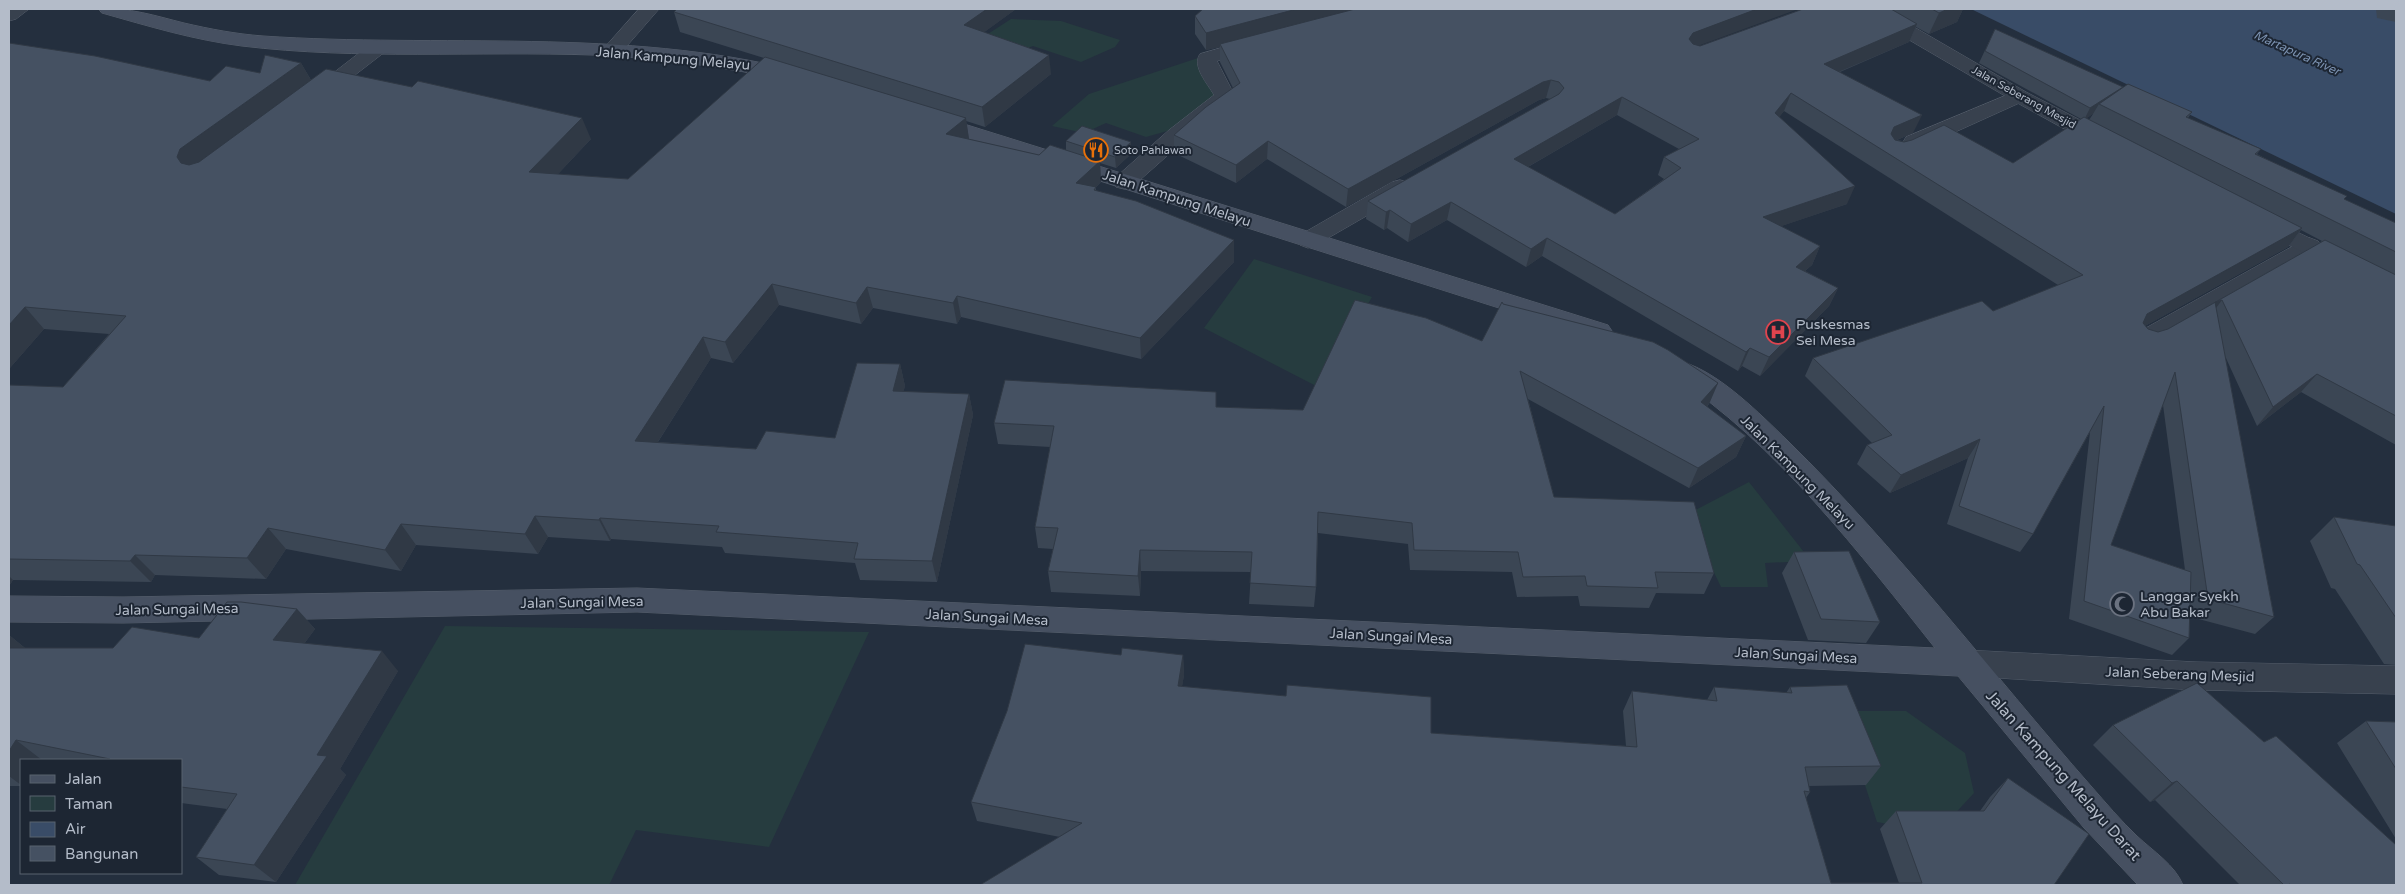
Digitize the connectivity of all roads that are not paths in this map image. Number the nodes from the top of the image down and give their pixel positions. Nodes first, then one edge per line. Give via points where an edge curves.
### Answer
1 (19, 9) edge
2 (109, 9) edge
3 (649, 9) edge
4 (1870, 9) edge
5 (9, 15) edge
6 (1275, 39) edge
7 (379, 48) junction
8 (612, 51) junction
9 (815, 82) edge
10 (2019, 96) junction
11 (302, 105) edge
12 (909, 113) edge
13 (1895, 151) edge
14 (2127, 154) edge
15 (1416, 178) edge
16 (1124, 182) junction
17 (2239, 211) edge
18 (1308, 240) junction
19 (2310, 246) junction
20 (2396, 289) edge
21 (1619, 339) edge
22 (2144, 340) edge
23 (1668, 362) edge
24 (9, 609) edge
25 (1964, 663) junction
26 (2396, 680) edge
27 (2165, 885) edge

1 - 5 street
2 - 7 main road, Jalan Kampung Melayu via 229,39
3 - 8 street
4 - 10 street, Jalan Seberang Mesjid
6 - 16 street via 1207,58 1207,65 1225,96
7 - 8 main road, Jalan Kampung Melayu
7 - 11 street
8 - 9 main road, Jalan Kampung Melayu via 748,64
10 - 13 street
10 - 14 street, Jalan Seberang Mesjid
12 - 16 main road, Jalan Kampung Melayu
15 - 18 street
16 - 18 main road, Jalan Kampung Melayu
17 - 19 street
18 - 21 main road, Jalan Kampung Melayu via 1469,288
19 - 20 street
19 - 22 street
23 - 25 main road, Jalan Kampung Melayu via 1744,416 1789,459 1854,527
24 - 25 main road, Jalan Sungai Mesa via 133,610 637,600
25 - 26 street, Jalan Seberang Mesjid via 2196,676
25 - 27 main road, Jalan Kampung Melayu Darat via 2108,830

